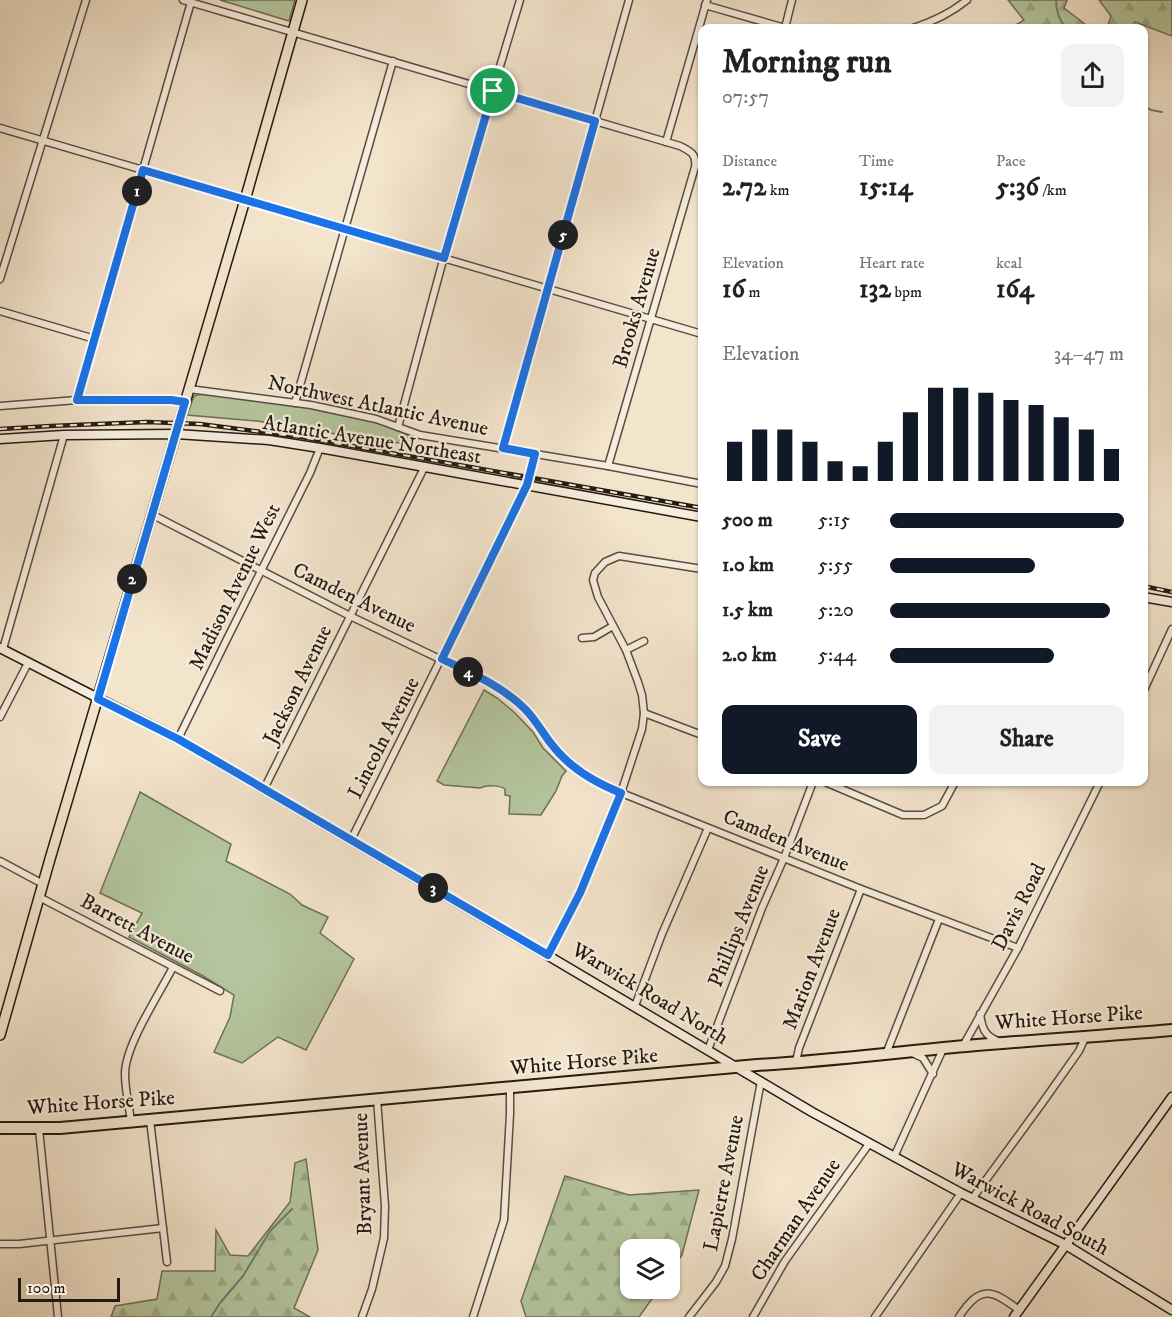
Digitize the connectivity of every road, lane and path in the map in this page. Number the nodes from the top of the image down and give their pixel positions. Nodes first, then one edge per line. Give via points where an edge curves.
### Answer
1 (86, 0) edge
2 (183, 0) edge
3 (302, 0) edge
4 (520, 0) edge
5 (629, 0) edge
6 (792, 0) edge
7 (967, 0) edge
8 (191, 2) junction
9 (706, 3) edge
10 (700, 24) edge
11 (772, 24) edge
12 (786, 24) edge
13 (927, 24) edge
14 (698, 31) edge
15 (292, 32) junction
16 (393, 62) junction
17 (493, 91) junction
18 (595, 121) junction
19 (0, 128) edge
20 (42, 141) junction
21 (666, 142) junction
22 (143, 170) junction
23 (244, 200) junction
24 (344, 229) junction
25 (444, 258) junction
26 (0, 279) edge
27 (548, 289) junction
28 (0, 311) edge
29 (650, 319) junction
30 (698, 333) edge
31 (95, 339) junction
32 (189, 389) junction
33 (77, 400) junction
34 (185, 402) junction
35 (296, 403) junction
36 (0, 406) edge
37 (398, 427) junction
38 (176, 434) junction
39 (64, 435) junction
40 (0, 439) edge
41 (320, 448) junction
42 (503, 448) junction
43 (535, 454) junction
44 (424, 466) junction
45 (608, 466) junction
46 (698, 483) edge
47 (527, 485) junction
48 (151, 514) junction
49 (698, 516) edge
50 (698, 568) edge
51 (261, 571) junction
52 (1148, 598) edge
53 (1172, 602) edge
54 (350, 616) junction
55 (613, 626) junction
56 (1172, 629) edge
57 (582, 638) dead end
58 (644, 641) dead end
59 (1, 649) edge
60 (626, 650) junction
61 (442, 659) junction
62 (28, 663) junction
63 (1148, 681) edge
64 (98, 699) junction
65 (644, 713) junction
66 (0, 717) edge
67 (698, 733) edge
68 (178, 739) junction
69 (811, 786) edge
70 (834, 786) edge
71 (953, 786) edge
72 (1098, 786) edge
73 (264, 789) junction
74 (621, 793) junction
75 (708, 828) junction
76 (351, 840) junction
77 (784, 858) junction
78 (0, 861) edge
79 (43, 884) junction
80 (861, 889) junction
81 (39, 897) junction
82 (939, 919) junction
83 (1018, 948) junction
84 (548, 955) junction
85 (173, 967) junction
86 (220, 991) dead end
87 (635, 1006) junction
88 (980, 1014) junction
89 (1172, 1030) edge
90 (0, 1035) edge
91 (1085, 1038) junction
92 (1004, 1043) junction
93 (963, 1046) junction
94 (943, 1049) junction
95 (708, 1050) junction
96 (909, 1052) junction
97 (886, 1054) junction
98 (795, 1063) junction
99 (739, 1068) junction
100 (933, 1074) junction
101 (761, 1081) junction
102 (510, 1088) junction
103 (1172, 1096) edge
104 (377, 1099) junction
105 (150, 1120) junction
106 (131, 1121) junction
107 (0, 1128) edge
108 (39, 1129) junction
109 (869, 1144) junction
110 (894, 1157) junction
111 (961, 1193) junction
112 (972, 1199) junction
113 (163, 1228) junction
114 (51, 1241) junction
115 (0, 1244) edge
116 (1066, 1245) junction
117 (166, 1262) dead end
118 (1172, 1310) edge
119 (1016, 1314) edge
120 (692, 1316) edge
121 (58, 1317) edge
122 (362, 1317) edge
123 (473, 1317) edge
124 (753, 1317) edge
125 (875, 1317) edge
126 (959, 1317) edge

1 - 20 street
2 - 8 street
3 - 15 main road
4 - 17 street
5 - 18 street
6 - 12 street
7 - 13 street
8 - 15 street
8 - 22 street
9 - 10 street
9 - 11 street
14 - 21 street
15 - 16 street
15 - 23 main road
16 - 17 street
16 - 24 street
17 - 18 street
17 - 25 street
18 - 21 street
18 - 27 street
19 - 20 street
20 - 22 street
20 - 26 street
21 - 29 street, Brooks Avenue via 689,151 695,158 695,167
22 - 23 street
22 - 31 street
23 - 24 street
23 - 32 main road
24 - 25 street
24 - 35 street
25 - 27 street
25 - 37 street
27 - 29 street
27 - 42 street
28 - 31 street
29 - 30 street
29 - 45 street, Brooks Avenue
31 - 33 street
32 - 34 main road
32 - 35 street, Northwest Atlantic Avenue
33 - 34 street
33 - 36 street
34 - 38 main road
35 - 37 street, Northwest Atlantic Avenue via 349,412
37 - 42 street, Northwest Atlantic Avenue via 420,435
38 - 39 street, Atlantic Avenue Northeast
38 - 41 street, Atlantic Avenue Northeast via 269,440
38 - 48 main road
39 - 40 street, Atlantic Avenue Northeast
39 - 59 street
41 - 44 street, Atlantic Avenue Northeast
41 - 51 street, Madison Avenue West
42 - 43 street, Northwest Atlantic Avenue
43 - 45 street, Northwest Atlantic Avenue
43 - 47 street, Lincoln Avenue
44 - 47 street, Atlantic Avenue Northeast
44 - 54 street, Jackson Avenue
45 - 46 street, Northwest Atlantic Avenue
47 - 49 street, Atlantic Avenue Northeast
47 - 61 street, Lincoln Avenue
48 - 51 street, Camden Avenue
48 - 64 main road
50 - 55 street via 619,556 605,562 593,580
51 - 54 street, Camden Avenue
51 - 68 street, Madison Avenue West
52 - 53 street
54 - 61 street, Camden Avenue
54 - 73 street, Jackson Avenue
55 - 57 street via 594,638
55 - 60 street
56 - 63 street
58 - 60 street
59 - 62 street
60 - 65 street
61 - 74 street, Camden Avenue via 512,697 568,762
61 - 76 street, Lincoln Avenue
62 - 64 street
62 - 66 street
64 - 68 street, Warwick Road North
64 - 79 main road
65 - 67 street
65 - 74 street
68 - 73 street, Warwick Road North
69 - 77 street, Phillips Avenue
70 - 71 street via 903,815 924,815 942,806
72 - 83 street, Davis Road
73 - 76 street, Warwick Road North
74 - 75 street, Camden Avenue
74 - 84 street via 580,893
75 - 77 street, Camden Avenue
75 - 87 street
76 - 84 street, Warwick Road North
77 - 80 street, Camden Avenue
77 - 95 street, Phillips Avenue
78 - 79 street
79 - 81 main road
80 - 82 street, Camden Avenue
80 - 98 street, Marion Avenue
81 - 85 street, Barrett Avenue
81 - 90 main road
82 - 83 street, Camden Avenue
82 - 97 street
83 - 88 street, Davis Road
84 - 87 street, Warwick Road North
85 - 86 street, Barrett Avenue
85 - 106 street via 126,1060
87 - 95 street, Warwick Road North
88 - 92 street via 984,1031
88 - 93 street, Davis Road
89 - 91 highway, White Horse Pike
91 - 92 highway, White Horse Pike
91 - 112 street
92 - 93 highway, White Horse Pike
93 - 94 highway, White Horse Pike
94 - 96 highway, White Horse Pike
94 - 100 street
95 - 99 street, Warwick Road North
96 - 97 highway, White Horse Pike
96 - 100 street via 923,1058
97 - 98 highway, White Horse Pike
98 - 99 highway, White Horse Pike
99 - 101 street, Warwick Road North
99 - 102 highway, White Horse Pike
100 - 110 street
101 - 109 street, Warwick Road North
101 - 120 street, Lapierre Avenue via 725,1266
102 - 104 highway, White Horse Pike
102 - 123 street via 504,1220
103 - 116 street
104 - 105 highway, White Horse Pike
104 - 122 street, Bryant Avenue via 384,1238
105 - 106 highway, White Horse Pike
105 - 113 street
106 - 108 highway, White Horse Pike
107 - 108 highway, White Horse Pike
108 - 114 street
109 - 110 street, Warwick Road South
109 - 124 street, Charman Avenue via 785,1260
110 - 111 street, Warwick Road South
111 - 112 street, Warwick Road South
111 - 125 street
112 - 116 street, Warwick Road South
113 - 114 street
113 - 117 street
114 - 115 street
114 - 121 street
116 - 118 street, Warwick Road South
116 - 119 street
119 - 126 street via 999,1296 988,1294 974,1298

